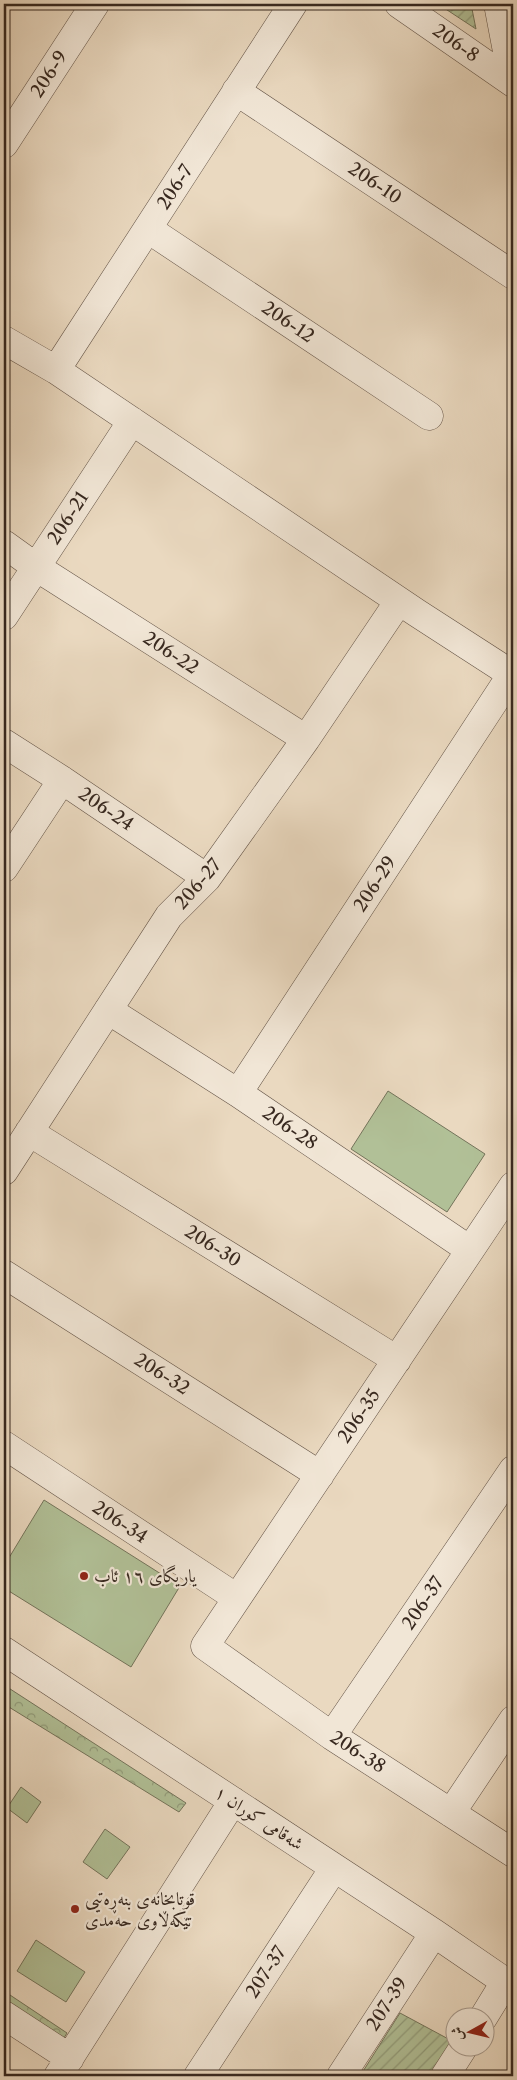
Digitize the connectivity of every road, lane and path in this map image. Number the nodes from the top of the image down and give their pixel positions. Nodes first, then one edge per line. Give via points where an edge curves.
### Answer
1 (95, 4) edge
2 (293, 4) edge
3 (399, 4) edge
4 (498, 4) edge
5 (513, 83) edge
6 (236, 91) junction
7 (4, 144) edge
8 (148, 229) junction
9 (513, 275) edge
10 (4, 340) edge
11 (56, 370) junction
12 (428, 416) dead end
13 (132, 421) junction
14 (4, 544) edge
15 (36, 567) junction
16 (399, 601) junction
17 (4, 616) edge
18 (513, 674) edge
19 (306, 739) junction
20 (4, 743) edge
21 (62, 780) junction
22 (4, 868) edge
23 (207, 878) junction
24 (108, 1010) junction
25 (238, 1093) junction
26 (29, 1132) junction
27 (4, 1171) edge
28 (513, 1186) edge
29 (470, 1250) junction
30 (4, 1274) edge
31 (396, 1360) junction
32 (4, 1445) edge
33 (513, 1470) edge
34 (320, 1475) junction
35 (237, 1598) junction
36 (205, 1646) joint
37 (4, 1652) edge
38 (513, 1720) edge
39 (332, 1736) junction
40 (233, 1801) junction
41 (451, 1812) junction
42 (513, 1853) edge
43 (334, 1868) junction
44 (434, 1933) junction
45 (509, 1985) edge
46 (491, 2008) edge
47 (4, 2015) edge
48 (456, 2058) edge
49 (64, 2067) edge
50 (198, 2076) edge
51 (341, 2076) edge
52 (444, 2076) edge

1 - 7 street, 206-9
2 - 6 street, 206-7
3 - 5 street, 206-8
4 - 5 street
6 - 8 street, 206-7
6 - 9 street, 206-10
8 - 11 street, 206-7
8 - 12 street, 206-12
10 - 11 street
11 - 13 street
13 - 15 street, 206-21
13 - 16 street
14 - 15 street, 206-22
15 - 17 street, 206-21
15 - 19 street, 206-22
16 - 18 street
16 - 19 street, 206-27
18 - 25 street, 206-29
19 - 23 street, 206-27
20 - 21 street, 206-24
21 - 22 street
21 - 23 street, 206-24
23 - 24 street, 206-27 via 169,916
24 - 25 street, 206-28
24 - 26 street, 206-27
25 - 29 street, 206-28
26 - 27 street, 206-27
26 - 31 street, 206-30
28 - 29 street, 206-35
29 - 31 street, 206-35
30 - 34 street, 206-32
31 - 34 street, 206-35
32 - 35 street, 206-34
33 - 39 street, 206-37
34 - 35 street, 206-35
35 - 36 street, 206-35
36 - 39 street, 206-38
37 - 40 street, شەقامی کوران ١
38 - 41 street
39 - 41 street, 206-38
40 - 43 street, شەقامی کوران ١
40 - 49 street
41 - 42 street, 206-38
43 - 44 street, شەقامی کوران ١
43 - 50 street, 207-37
44 - 45 street, شەقامی کوران ١
44 - 51 street, 207-39
45 - 46 street
47 - 49 street
48 - 52 street

